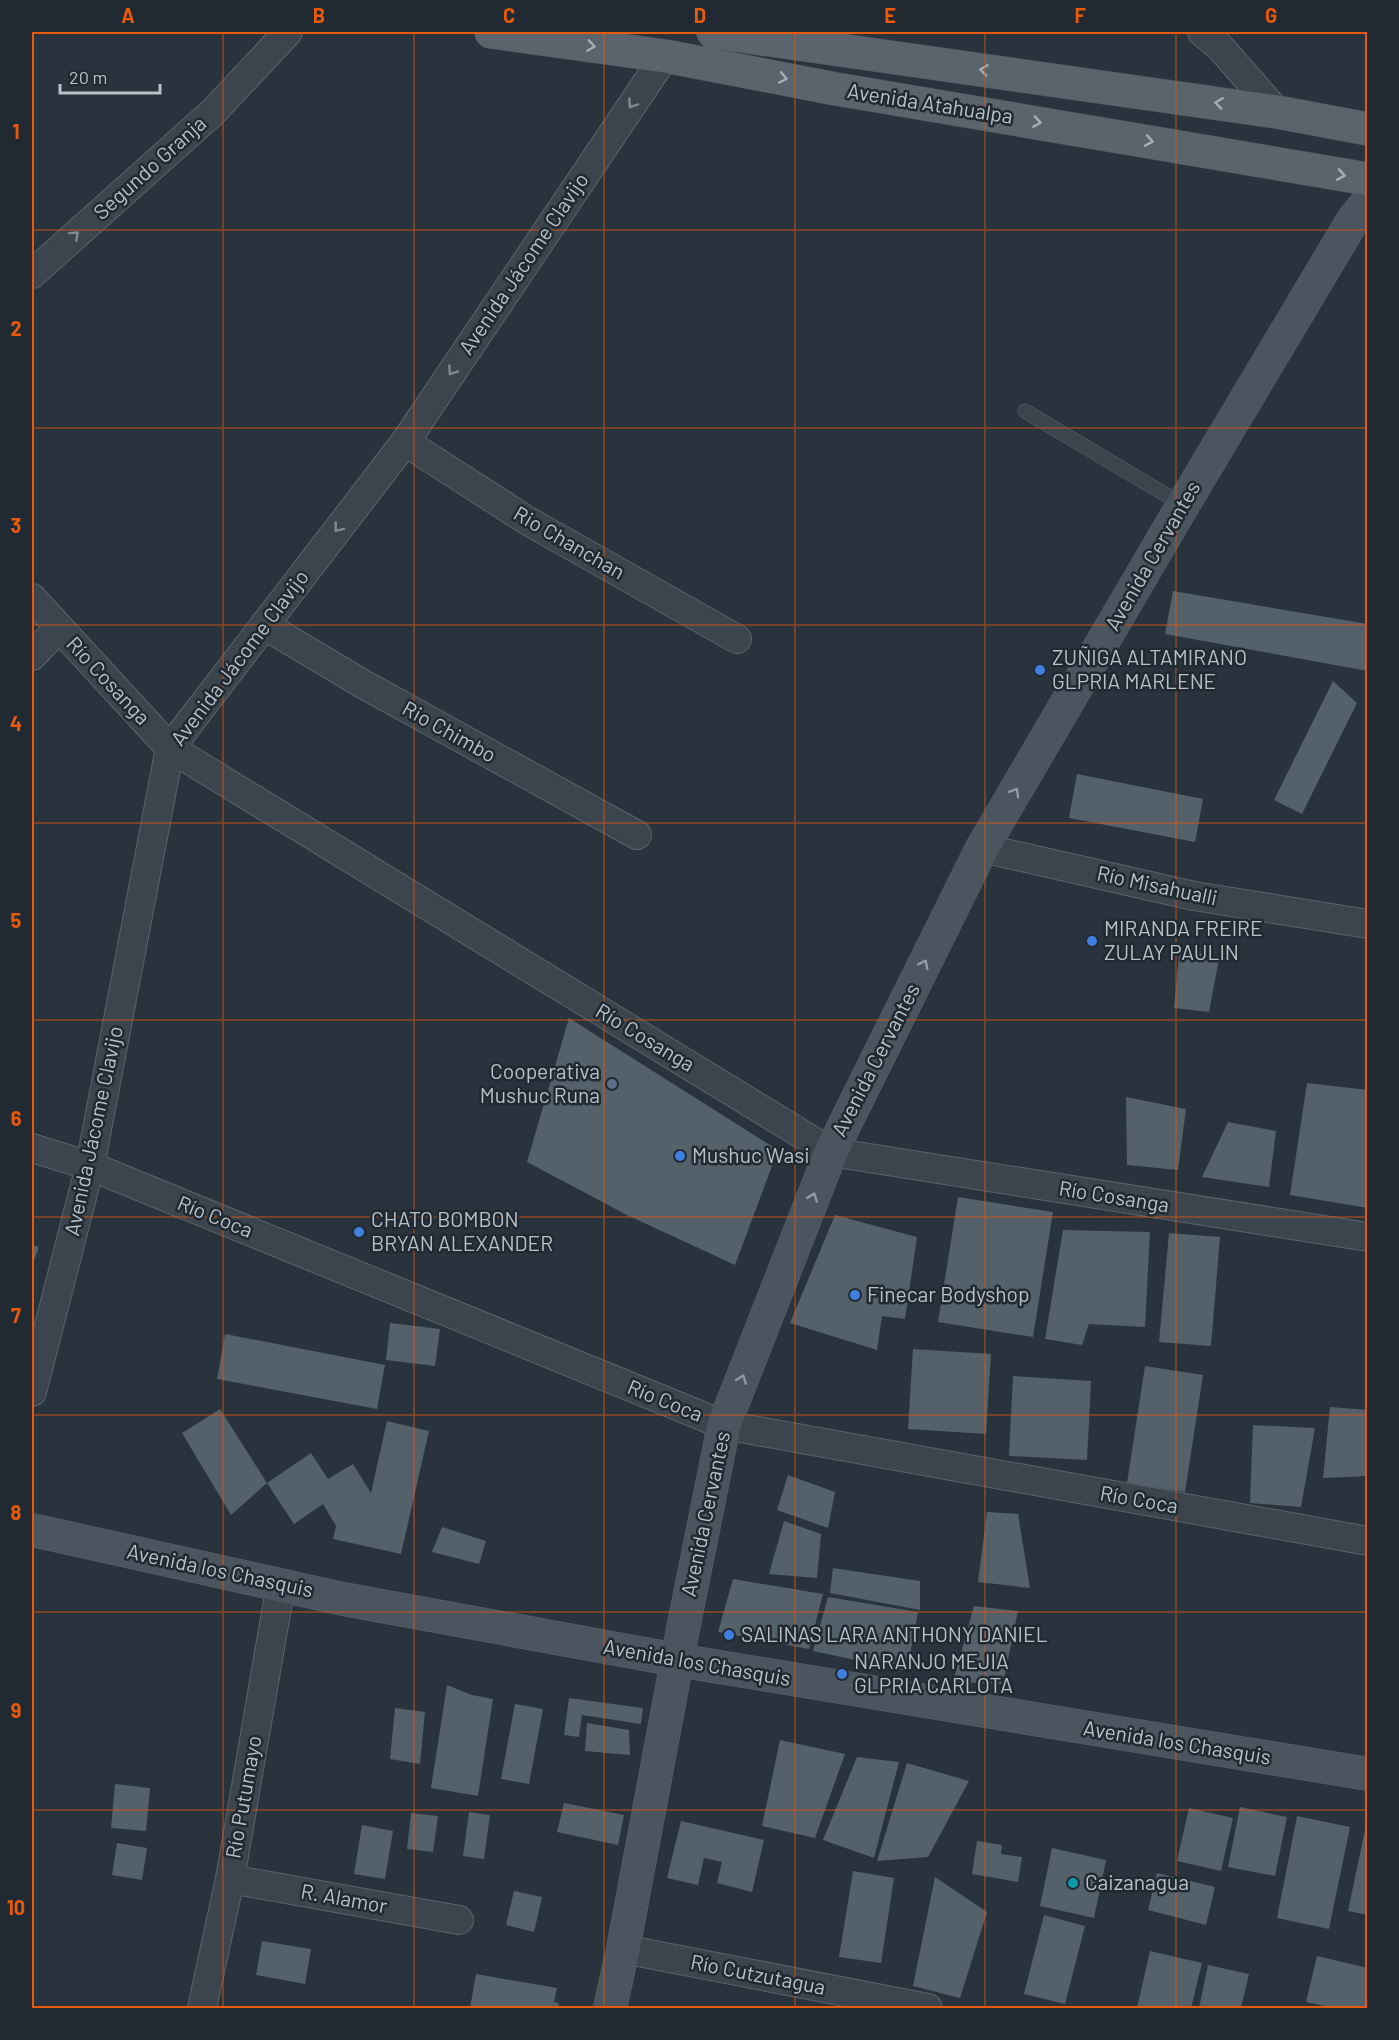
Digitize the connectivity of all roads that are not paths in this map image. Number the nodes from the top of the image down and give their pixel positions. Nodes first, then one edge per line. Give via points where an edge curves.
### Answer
1 (288, 32) edge
2 (491, 32) edge
3 (716, 32) edge
4 (1217, 37) edge
5 (664, 56) junction
6 (1277, 112) junction
7 (1368, 129) edge
8 (1368, 179) edge
9 (1368, 201) edge
10 (32, 274) edge
11 (1025, 411) dead end
12 (405, 442) junction
13 (1183, 505) junction
14 (32, 598) edge
15 (264, 625) junction
16 (59, 628) junction
17 (737, 639) dead end
18 (32, 656) edge
19 (171, 748) junction
20 (637, 835) dead end
21 (982, 848) junction
22 (1368, 924) edge
23 (32, 1148) edge
24 (831, 1152) junction
25 (90, 1166) junction
26 (1368, 1237) edge
27 (32, 1392) edge
28 (724, 1425) junction
29 (32, 1530) edge
30 (1368, 1541) edge
31 (282, 1584) junction
32 (677, 1660) junction
33 (1368, 1774) edge
34 (230, 1878) junction
35 (459, 1920) dead end
36 (623, 1949) junction
37 (202, 2008) edge
38 (610, 2008) edge
39 (928, 2008) edge

10 -> 1 street, Segundo Granja via 213,112
2 -> 5 main road, Avenida Atahualpa
6 -> 3 main road, Avenida Atahualpa
4 - 6 street
5 -> 8 main road, Avenida Atahualpa
5 -> 12 street, Avenida Jácome Clavijo
6 - 7 main road, Avenida Atahualpa
9 - 13 street, Avenida Cervantes
11 - 13 lane
12 -> 15 street, Avenida Jácome Clavijo
12 - 17 street, Rio Chanchan via 528,521
21 -> 13 street, Avenida Cervantes
14 - 16 street, Río Cosanga
15 - 19 street, Avenida Jácome Clavijo
15 - 20 street, Rio Chimbo
16 - 18 street
16 - 19 street, Río Cosanga
19 - 24 street, Río Cosanga
19 - 25 street, Avenida Jácome Clavijo
21 - 22 street, Río Misahualli via 1194,896
24 -> 21 street, Avenida Cervantes
23 - 25 street, Río Coca
24 - 26 street, Río Cosanga
28 -> 24 street, Avenida Cervantes
25 - 27 street, Avenida Jácome Clavijo
25 - 28 street, Río Coca
28 - 30 street, Río Coca
28 - 32 street, Avenida Cervantes
29 - 31 street, Avenida los Chasquis
31 - 32 street, Avenida los Chasquis via 343,1599
31 - 34 street, Río Putumayo
32 - 33 street, Avenida los Chasquis
32 - 36 street, Avenida Cervantes
34 - 35 street, R. Alamor
34 - 37 street, Río Putumayo
36 - 38 street, Avenida Cervantes
36 - 39 street, Río Cutzutagua

